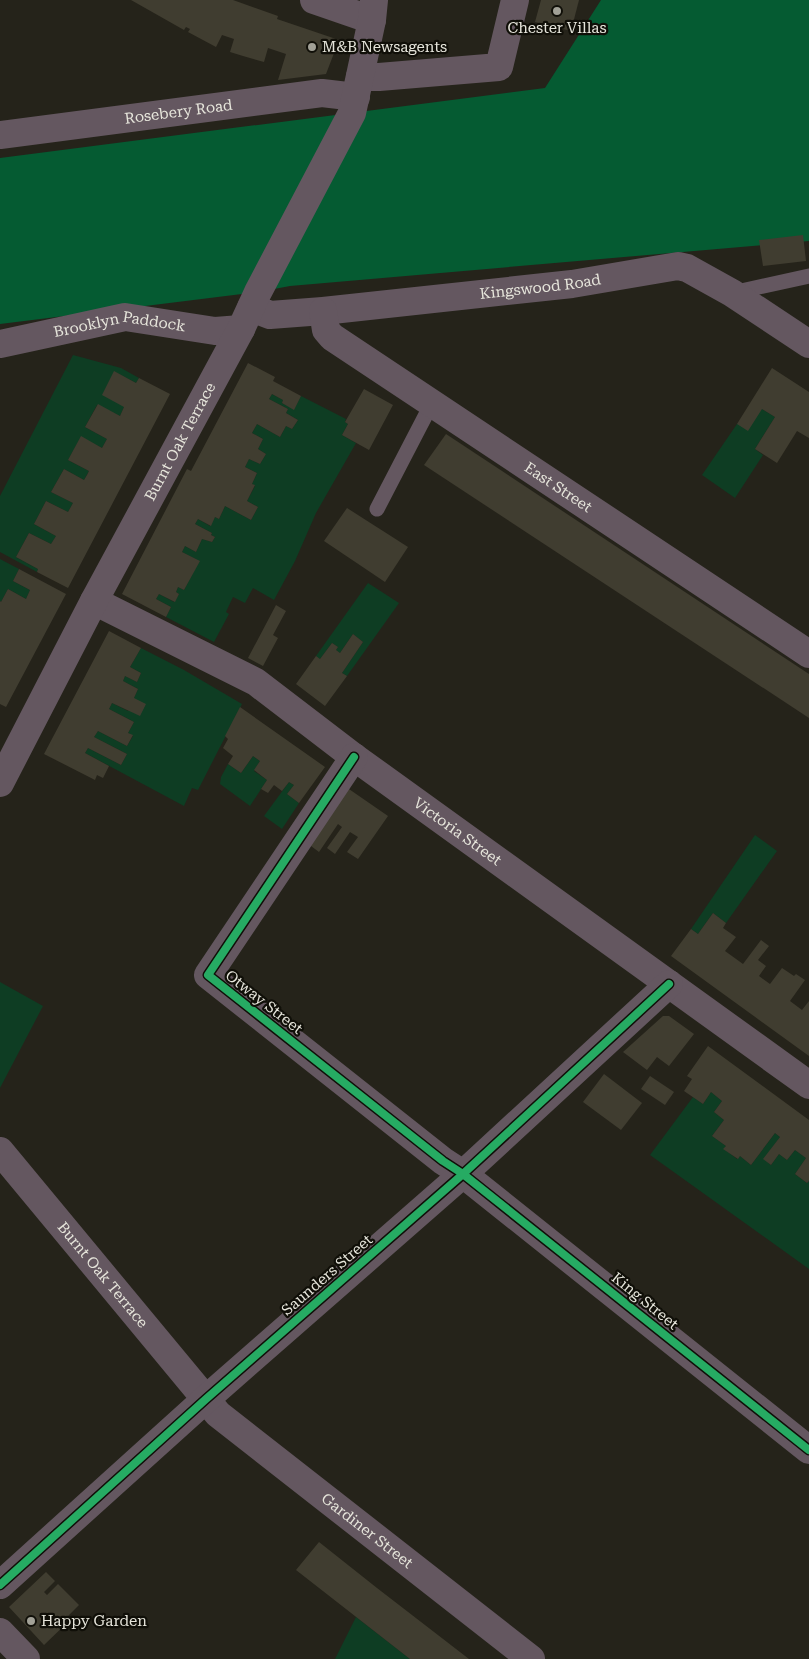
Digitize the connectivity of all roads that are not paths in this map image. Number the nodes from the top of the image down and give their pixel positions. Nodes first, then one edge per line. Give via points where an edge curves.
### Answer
1 (314, 0) edge
2 (515, 0) edge
3 (373, 10) edge
4 (356, 95) junction
5 (0, 135) edge
6 (809, 276) edge
7 (732, 293) junction
8 (250, 310) junction
9 (322, 311) junction
10 (0, 344) edge
11 (809, 344) edge
12 (432, 403) junction
13 (377, 509) dead end
14 (94, 601) junction
15 (809, 654) edge
16 (354, 757) junction
17 (0, 783) edge
18 (669, 984) junction
19 (809, 1084) edge
20 (0, 1151) edge
21 (463, 1174) junction
22 (206, 1400) junction
23 (809, 1450) edge
24 (0, 1585) edge
25 (0, 1632) edge
26 (26, 1659) edge
27 (530, 1659) edge

1 - 3 street
2 - 4 street, Rosebery Road via 499,67 379,78
3 - 4 street, Burnt Oak Terrace
4 - 5 street, Rosebery Road via 322,94
4 - 8 street, Burnt Oak Terrace
6 - 7 lane
7 - 9 street, Kingswood Road via 678,266 572,284
7 - 11 street, Kingswood Road
8 - 9 street, Kingswood Road via 270,315
8 - 10 street, Brooklyn Paddock via 215,331 125,317
8 - 14 street, Burnt Oak Terrace
9 - 12 street, East Street via 326,330 332,337
12 - 13 lane
12 - 15 street, East Street
14 - 16 street, Victoria Street via 256,682
14 - 17 street, Burnt Oak Terrace
16 - 18 street, Victoria Street
16 - 21 street, Otway Street via 208,975 442,1161
18 - 19 street, Victoria Street
18 - 21 street, Saunders Street
20 - 22 street, Burnt Oak Terrace
21 - 22 street, Saunders Street
21 - 23 street, King Street
22 - 24 street, Saunders Street
22 - 27 street, Gardiner Street via 218,1414
25 - 26 street

